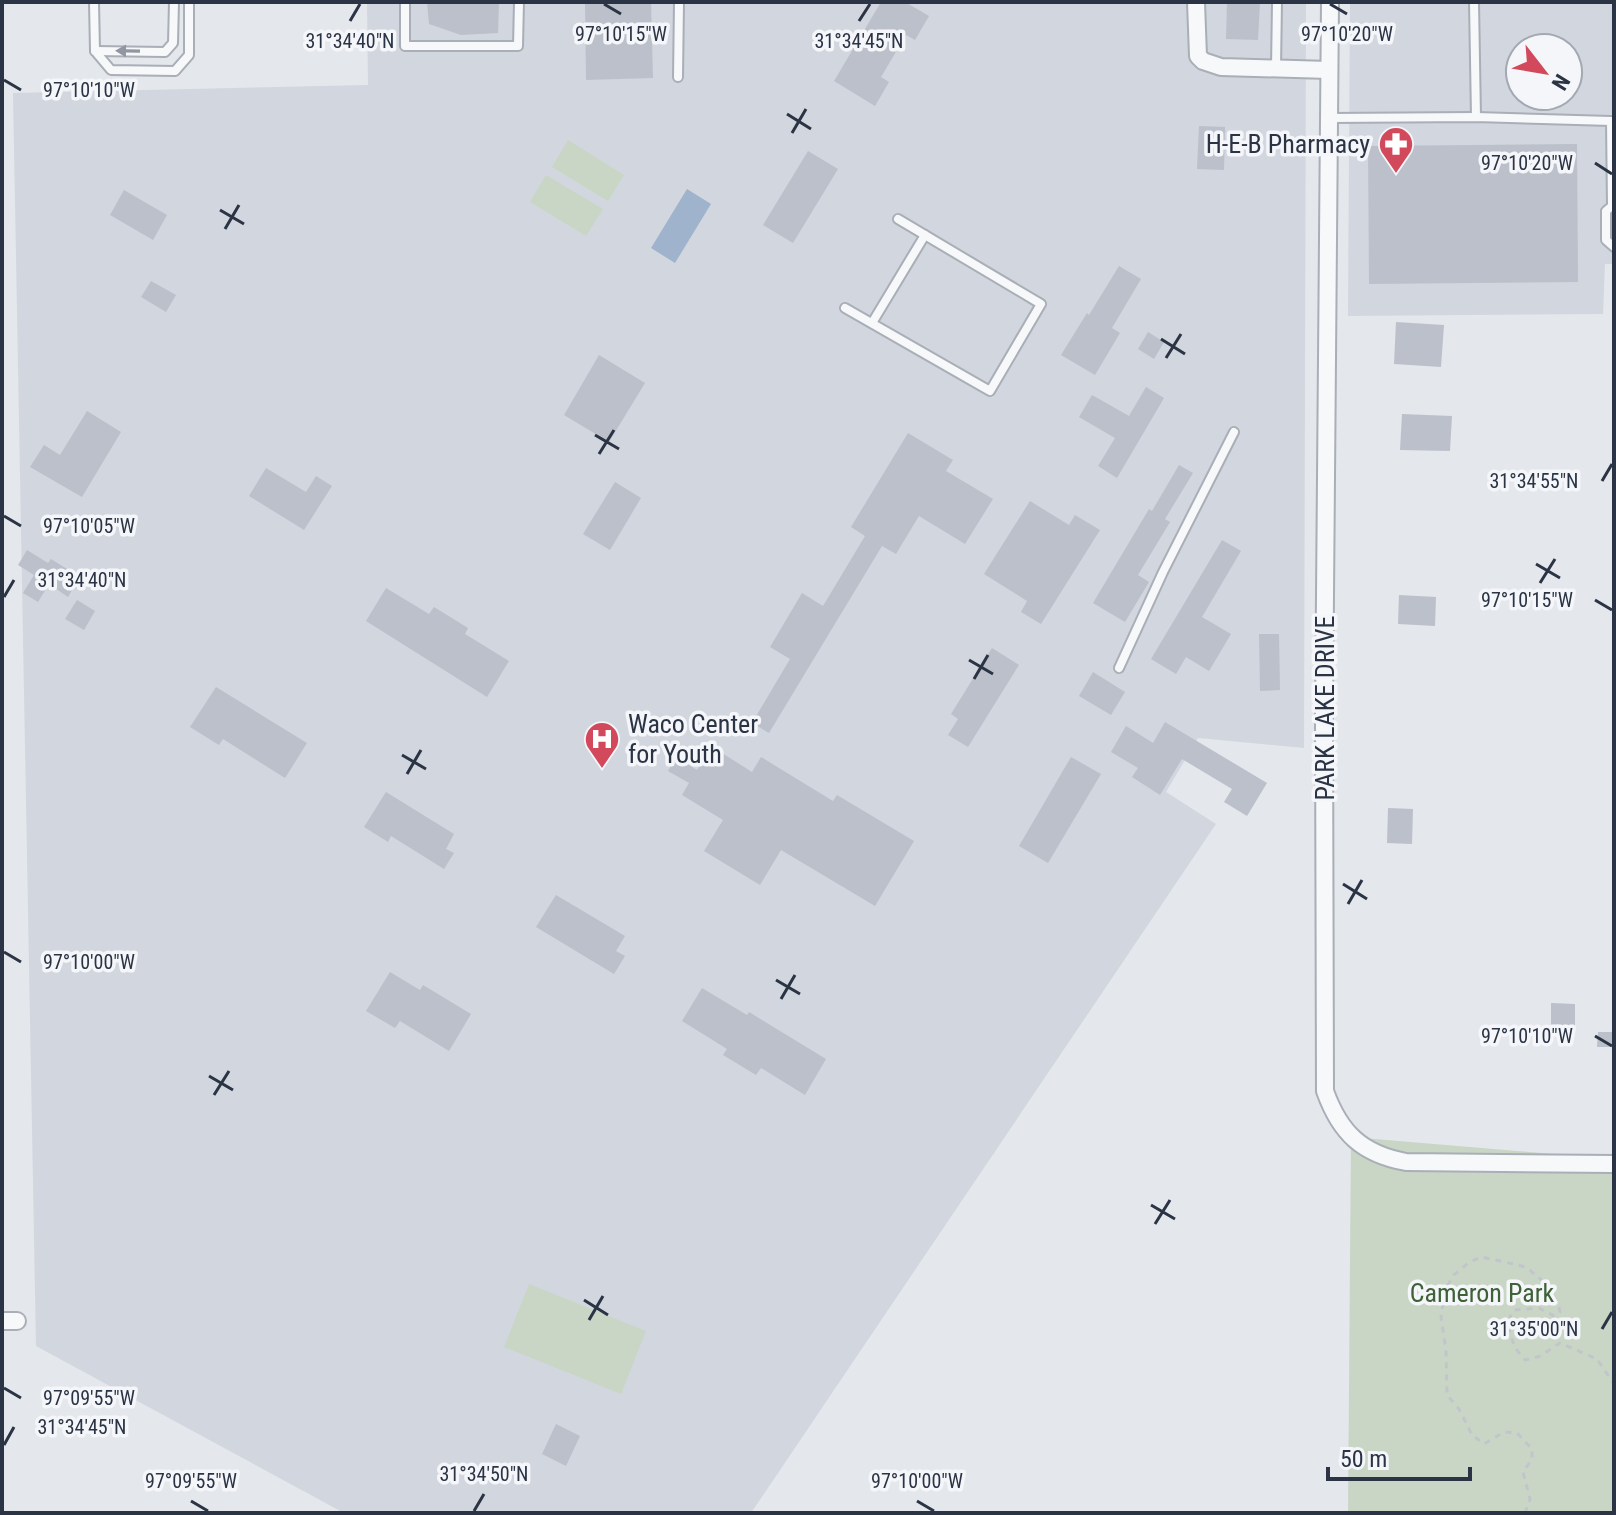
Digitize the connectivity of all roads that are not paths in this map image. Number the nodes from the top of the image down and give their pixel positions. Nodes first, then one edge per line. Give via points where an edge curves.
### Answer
1 (94, 2) edge
2 (174, 2) edge
3 (189, 2) edge
4 (405, 2) edge
5 (519, 2) edge
6 (679, 2) edge
7 (1196, 2) edge
8 (1277, 2) edge
9 (1330, 2) edge
10 (1474, 2) edge
11 (95, 51) junction
12 (1276, 68) junction
13 (1329, 70) junction
14 (678, 77) dead end
15 (1476, 117) junction
16 (1329, 118) junction
17 (1613, 119) edge
18 (1613, 206) edge
19 (898, 219) dead end
20 (925, 235) junction
21 (1614, 247) edge
22 (845, 308) dead end
23 (872, 323) junction
24 (1234, 432) dead end
25 (1119, 668) dead end
26 (1614, 1164) edge

1 - 11 lane
2 -> 11 lane via 173,43 165,52
3 - 11 lane via 189,55 175,71 111,70
4 - 5 lane via 405,46 518,46
6 - 14 lane
7 - 12 street via 1198,56 1203,61 1221,67
8 - 12 lane
9 - 13 street, PARK LAKE DRIVE
10 - 15 lane
12 - 13 street
13 - 16 street, PARK LAKE DRIVE
15 - 16 lane
15 - 17 lane
16 - 26 street, PARK LAKE DRIVE via 1325,1091 1351,1137 1386,1158
17 - 18 lane
18 - 21 lane via 1606,211 1606,240
19 - 20 lane
20 - 23 lane
20 - 23 lane via 1041,304 990,391
22 - 23 lane
24 - 25 lane

